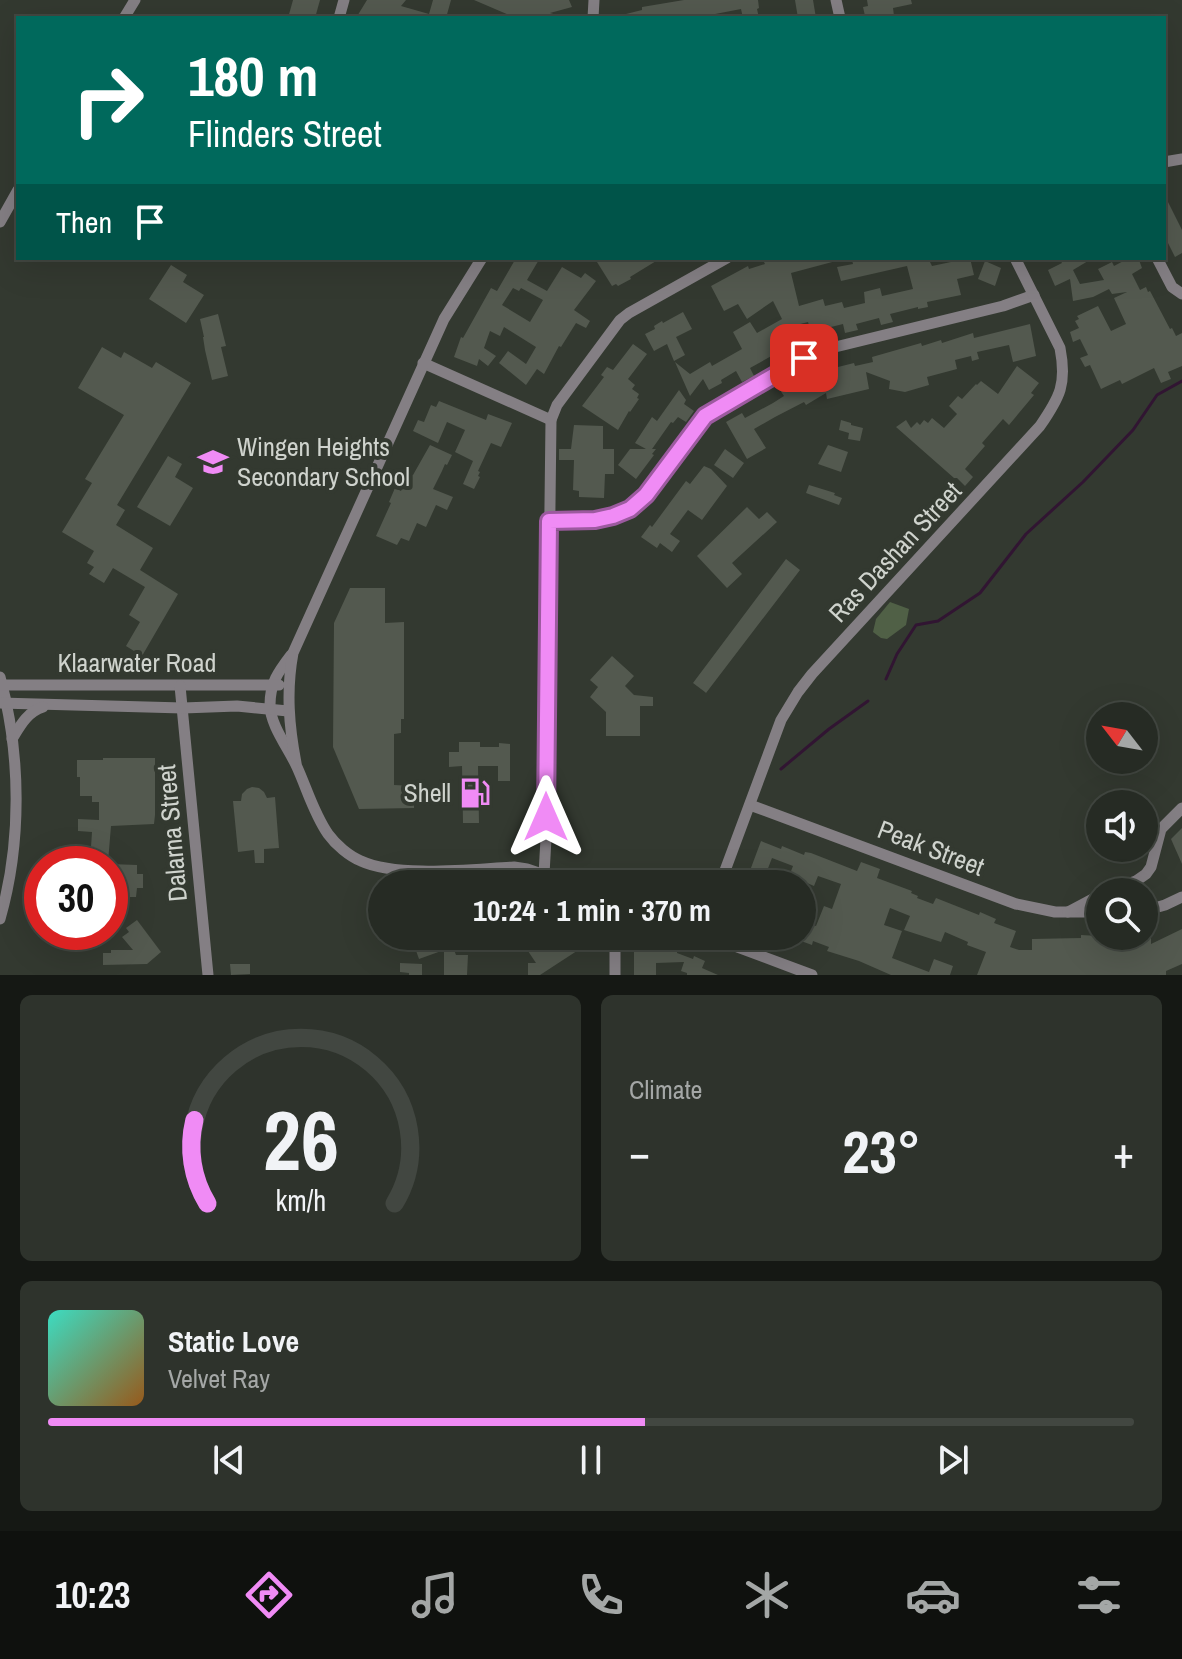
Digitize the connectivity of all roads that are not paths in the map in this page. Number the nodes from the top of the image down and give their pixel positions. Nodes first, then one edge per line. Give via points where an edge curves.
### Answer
1 (16, 194) edge
2 (0, 222) edge
3 (481, 260) edge
4 (723, 260) edge
5 (1016, 260) edge
6 (1158, 260) edge
7 (1182, 294) edge
8 (1034, 295) junction
9 (423, 363) junction
10 (551, 420) junction
11 (549, 521) junction
12 (293, 653) junction
13 (1, 683) edge
14 (288, 684) junction
15 (272, 685) junction
16 (180, 686) junction
17 (4, 703) edge
18 (51, 704) junction
19 (183, 708) junction
20 (270, 709) junction
21 (288, 711) junction
22 (12, 739) junction
23 (296, 763) junction
24 (750, 805) junction
25 (1182, 808) edge
26 (397, 870) edge
27 (430, 870) edge
28 (527, 870) edge
29 (544, 870) edge
30 (725, 870) edge
31 (1140, 878) edge
32 (1182, 897) edge
33 (1086, 903) edge
34 (1158, 907) edge
35 (1086, 912) edge
36 (1067, 913) junction
37 (0, 919) edge
38 (615, 950) edge
39 (745, 950) edge
40 (208, 975) edge
41 (615, 975) edge
42 (812, 975) edge

1 - 2 street
3 - 9 street
4 - 10 street via 620,320
5 - 8 street, Ras Dashan Street
6 - 7 street via 1172,287
8 - 11 street via 804,358 705,416 630,509 595,520
8 - 24 street, Ras Dashan Street via 1060,348 1063,383 1056,403 798,692 781,720
9 - 10 street
9 - 12 street
10 - 11 street
11 - 29 street
12 - 14 street
12 - 15 street
13 - 16 street, Klaarwater Road
13 - 17 street
14 - 15 street, Klaarwater Road
14 - 21 street
15 - 16 street, Klaarwater Road
15 - 20 street
16 - 19 street, Dalarna Street
17 - 18 street, Klaarwater Road
17 - 22 street
18 - 19 street, Klaarwater Road
18 - 22 street via 32,711
19 - 20 street, Klaarwater Road
19 - 40 street, Dalarna Street
20 - 21 street, Klaarwater Road
20 - 23 street
21 - 23 street
22 - 37 street via 16,826
23 - 26 street via 331,837 359,861
24 - 30 street, Ras Dashan Street
24 - 36 street, Peak Street via 1016,904
25 - 31 street via 1160,832 1151,867
27 - 28 street
32 - 34 street
33 - 36 street
35 - 36 street, Peak Street
38 - 41 street
39 - 42 street

